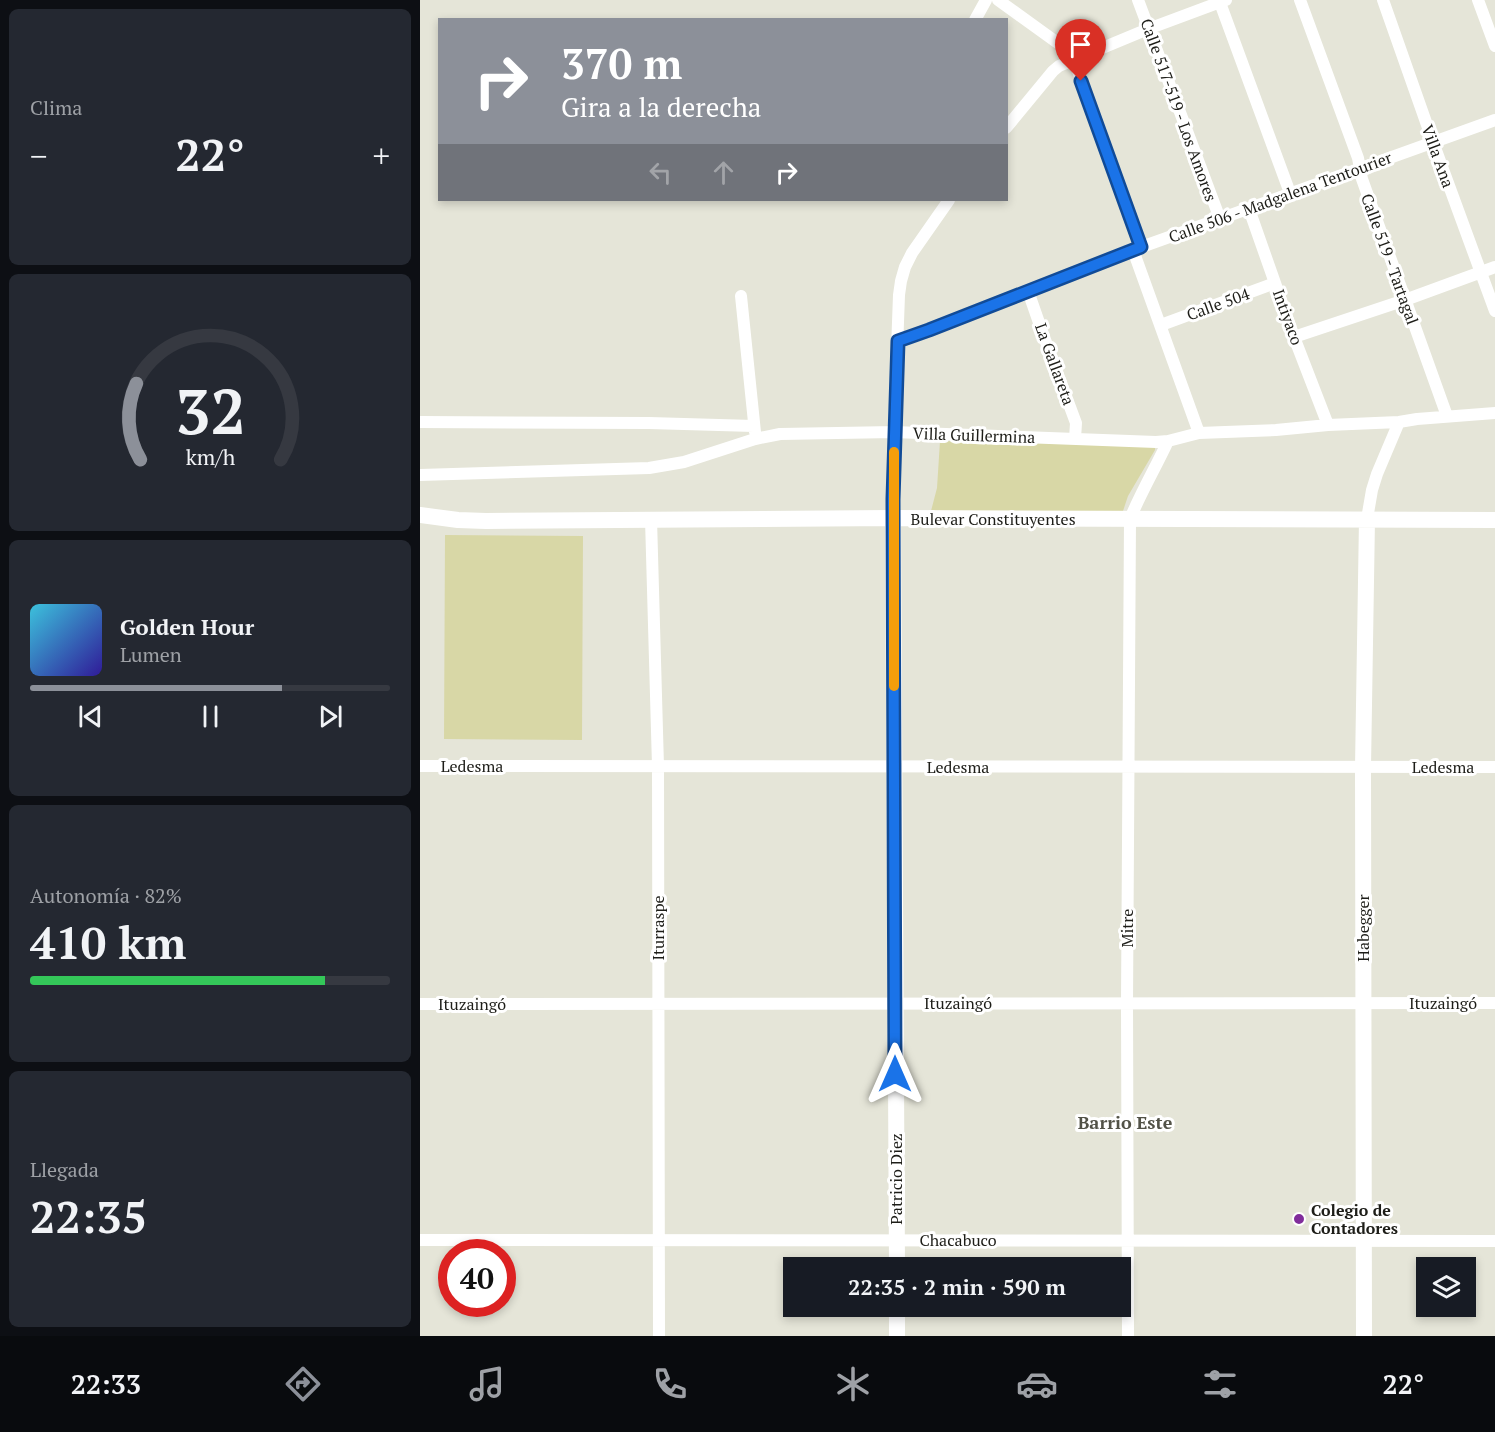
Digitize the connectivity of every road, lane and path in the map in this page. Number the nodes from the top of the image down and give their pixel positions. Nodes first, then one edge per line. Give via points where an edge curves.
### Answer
1 (986, 0) edge
2 (998, 0) edge
3 (1138, 0) edge
4 (1300, 0) edge
5 (1383, 0) edge
6 (1478, 0) edge
7 (1222, 1) edge
8 (976, 18) edge
9 (1148, 29) junction
10 (1494, 38) edge
11 (1074, 60) junction
12 (1495, 120) edge
13 (1008, 126) edge
14 (1433, 142) junction
15 (1359, 168) junction
16 (1290, 193) junction
17 (947, 201) edge
18 (1249, 209) junction
19 (1220, 219) junction
20 (1137, 249) junction
21 (1495, 267) edge
22 (1480, 272) junction
23 (1275, 283) junction
24 (1028, 291) junction
25 (741, 296) dead end
26 (1405, 300) junction
27 (1495, 311) edge
28 (1161, 325) junction
29 (1294, 337) junction
30 (898, 341) junction
31 (1495, 413) edge
32 (1447, 417) junction
33 (420, 422) edge
34 (1399, 422) junction
35 (1328, 425) junction
36 (755, 432) junction
37 (894, 432) junction
38 (1199, 433) junction
39 (1075, 438) junction
40 (1168, 441) junction
41 (420, 475) edge
42 (420, 515) edge
43 (893, 518) junction
44 (651, 519) junction
45 (1130, 519) junction
46 (1367, 519) junction
47 (1495, 520) edge
48 (420, 766) edge
49 (658, 766) junction
50 (895, 766) junction
51 (1128, 767) junction
52 (1363, 767) junction
53 (1495, 767) edge
54 (1362, 1002) junction
55 (895, 1003) junction
56 (1127, 1003) junction
57 (1495, 1003) edge
58 (420, 1004) edge
59 (658, 1004) junction
60 (420, 1240) edge
61 (660, 1240) junction
62 (897, 1240) junction
63 (1127, 1240) junction
64 (1364, 1240) junction
65 (1495, 1241) edge
66 (897, 1257) edge
67 (897, 1317) edge
68 (659, 1336) edge
69 (897, 1336) edge
70 (1128, 1336) edge
71 (1364, 1336) edge

1 - 8 street
2 - 11 street via 1066,49
3 - 9 street, Calle 517-519 - Los Amores
4 - 15 street, Calle 519 - Tartagal
5 - 14 street, Villa Ana
6 - 10 street
7 - 9 street
7 - 16 street
9 - 11 street
9 - 19 street, Calle 517-519 - Los Amores
11 - 13 street via 1053,71
11 - 20 street
12 - 14 street, Calle 506 - Madgalena Tentourier
14 - 15 street, Calle 506 - Madgalena Tentourier
14 - 22 street, Villa Ana
15 - 16 street, Calle 506 - Madgalena Tentourier
15 - 26 street, Calle 519 - Tartagal
16 - 18 street, Calle 506 - Madgalena Tentourier
17 - 30 street, Patricio Diez via 900,281
18 - 19 street, Calle 506 - Madgalena Tentourier
18 - 23 street, Intiyaco
19 - 20 street, Calle 506 - Madgalena Tentourier
20 - 24 street, Calle 506 - Madgalena Tentourier
20 - 28 street
21 - 22 street
22 - 26 street
22 - 27 street, Villa Ana
23 - 28 street, Calle 504
23 - 29 street, Intiyaco
24 - 30 street, Calle 506 - Madgalena Tentourier
24 - 39 street, La Gallareta via 1076,423
25 - 36 street
26 - 29 street
26 - 32 street, Calle 519 - Tartagal
28 - 38 street
29 - 35 street, Intiyaco
30 - 37 street, Patricio Diez
31 - 32 street, Villa Guillermina
32 - 34 street, Villa Guillermina
33 - 36 street via 650,423
34 - 35 street, Villa Guillermina
34 - 46 street via 1374,482
35 - 38 street, Villa Guillermina
36 - 37 street, Villa Guillermina
36 - 41 street, Villa Guillermina via 684,462 650,468
37 - 39 street, Villa Guillermina
37 - 43 street, Patricio Diez
38 - 40 street, Villa Guillermina
39 - 40 street, Villa Guillermina
40 - 45 street
42 - 44 street, Bulevar Constituyentes via 486,521
43 - 44 street, Bulevar Constituyentes
43 - 45 street, Bulevar Constituyentes
43 - 50 street, Patricio Diez
44 - 49 street, Iturraspe
45 - 46 street, Bulevar Constituyentes
45 - 51 street, Mitre
46 - 47 street, Bulevar Constituyentes
46 - 52 street, Habegger
48 - 49 street, Ledesma
49 - 50 street, Ledesma
49 - 59 street, Iturraspe
50 - 51 street, Ledesma
50 - 55 street, Patricio Diez
51 - 52 street, Ledesma
51 - 56 street, Mitre
52 - 53 street, Ledesma
52 - 54 street, Habegger
54 - 56 street, Ituzaingó
54 - 57 street, Ituzaingó
54 - 64 street, Habegger
55 - 56 street, Ituzaingó
55 - 59 street, Ituzaingó
55 - 62 street, Patricio Diez
56 - 63 street, Mitre
58 - 59 street, Ituzaingó
59 - 61 street, Iturraspe
60 - 61 street, Chacabuco
61 - 62 street, Chacabuco
61 - 68 street, Iturraspe
62 - 63 street, Chacabuco
62 - 66 street, Patricio Diez
63 - 64 street, Chacabuco
63 - 70 street, Mitre
64 - 65 street, Chacabuco
64 - 71 street, Habegger
67 - 69 street

